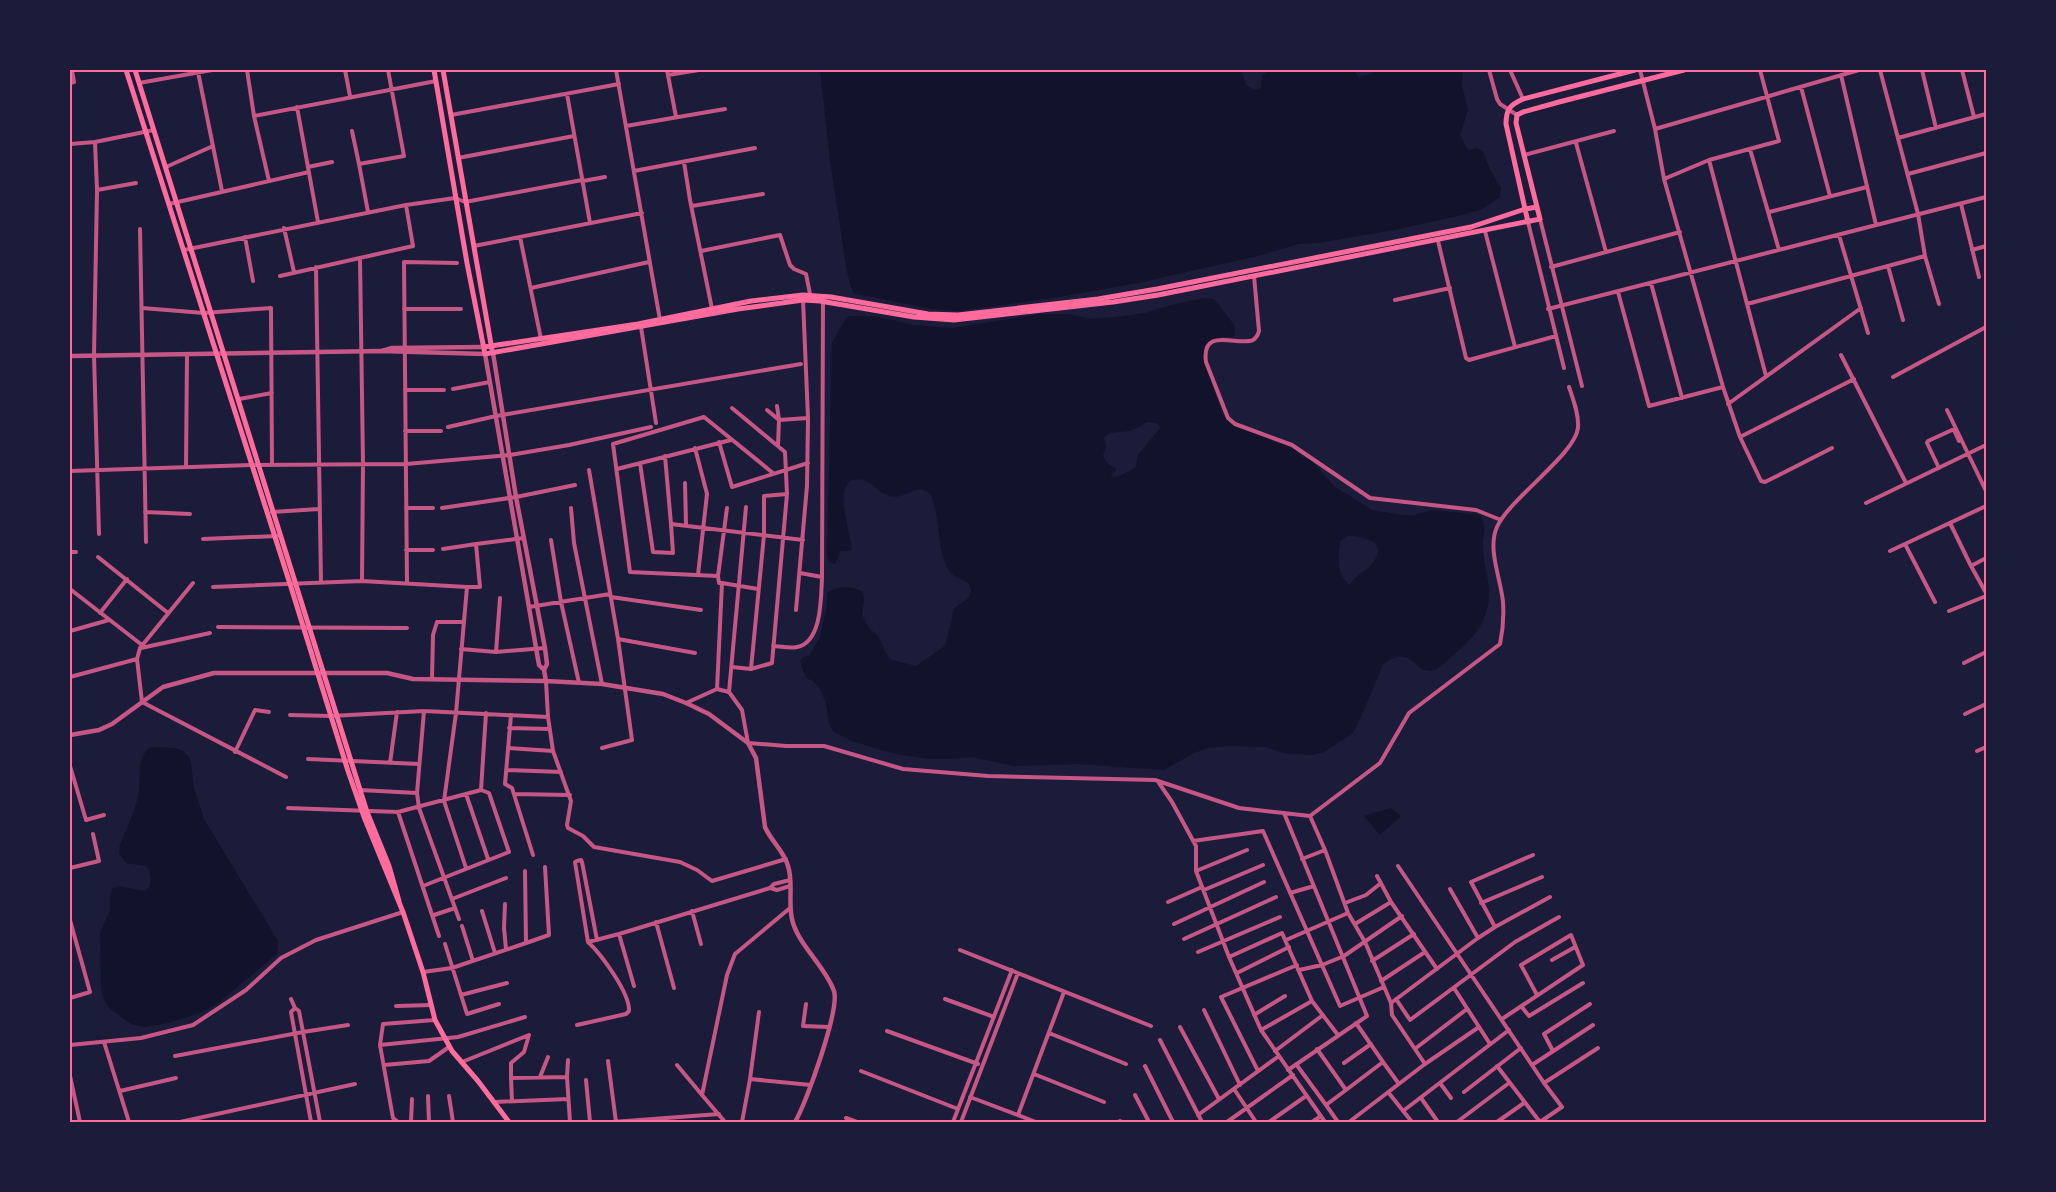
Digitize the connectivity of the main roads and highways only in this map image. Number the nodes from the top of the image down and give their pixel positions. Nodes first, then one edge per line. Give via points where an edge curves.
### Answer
1 (126, 70) edge
2 (135, 70) edge
3 (434, 70) edge
4 (443, 70) edge
5 (1635, 70) edge
6 (1684, 70) edge
7 (158, 143) junction
8 (150, 145) junction
9 (1536, 207) junction
10 (1525, 209) junction
11 (1528, 222) junction
12 (751, 304) junction
13 (492, 350) junction
14 (271, 513) junction
15 (365, 812) junction
16 (509, 1122) edge

1 - 8 main road
2 - 7 main road
3 - 13 main road via 485,351
4 - 13 main road
5 - 10 main road via 1523,99 1511,105 1506,124
6 - 9 main road via 1517,115 1516,123
7 - 8 main road
7 - 14 main road via 225,353
8 - 14 main road via 251,465
9 - 10 main road
9 - 11 main road via 1540,219
10 - 11 main road
10 - 12 main road via 1471,227 1098,299 958,315 928,314 810,294
11 - 12 main road via 1158,295 954,320 914,318 823,301
12 - 13 main road via 641,327
12 - 13 main road
14 - 15 main road via 325,672
14 - 15 main road via 275,536 344,760
15 - 16 main road via 403,912 444,1040

